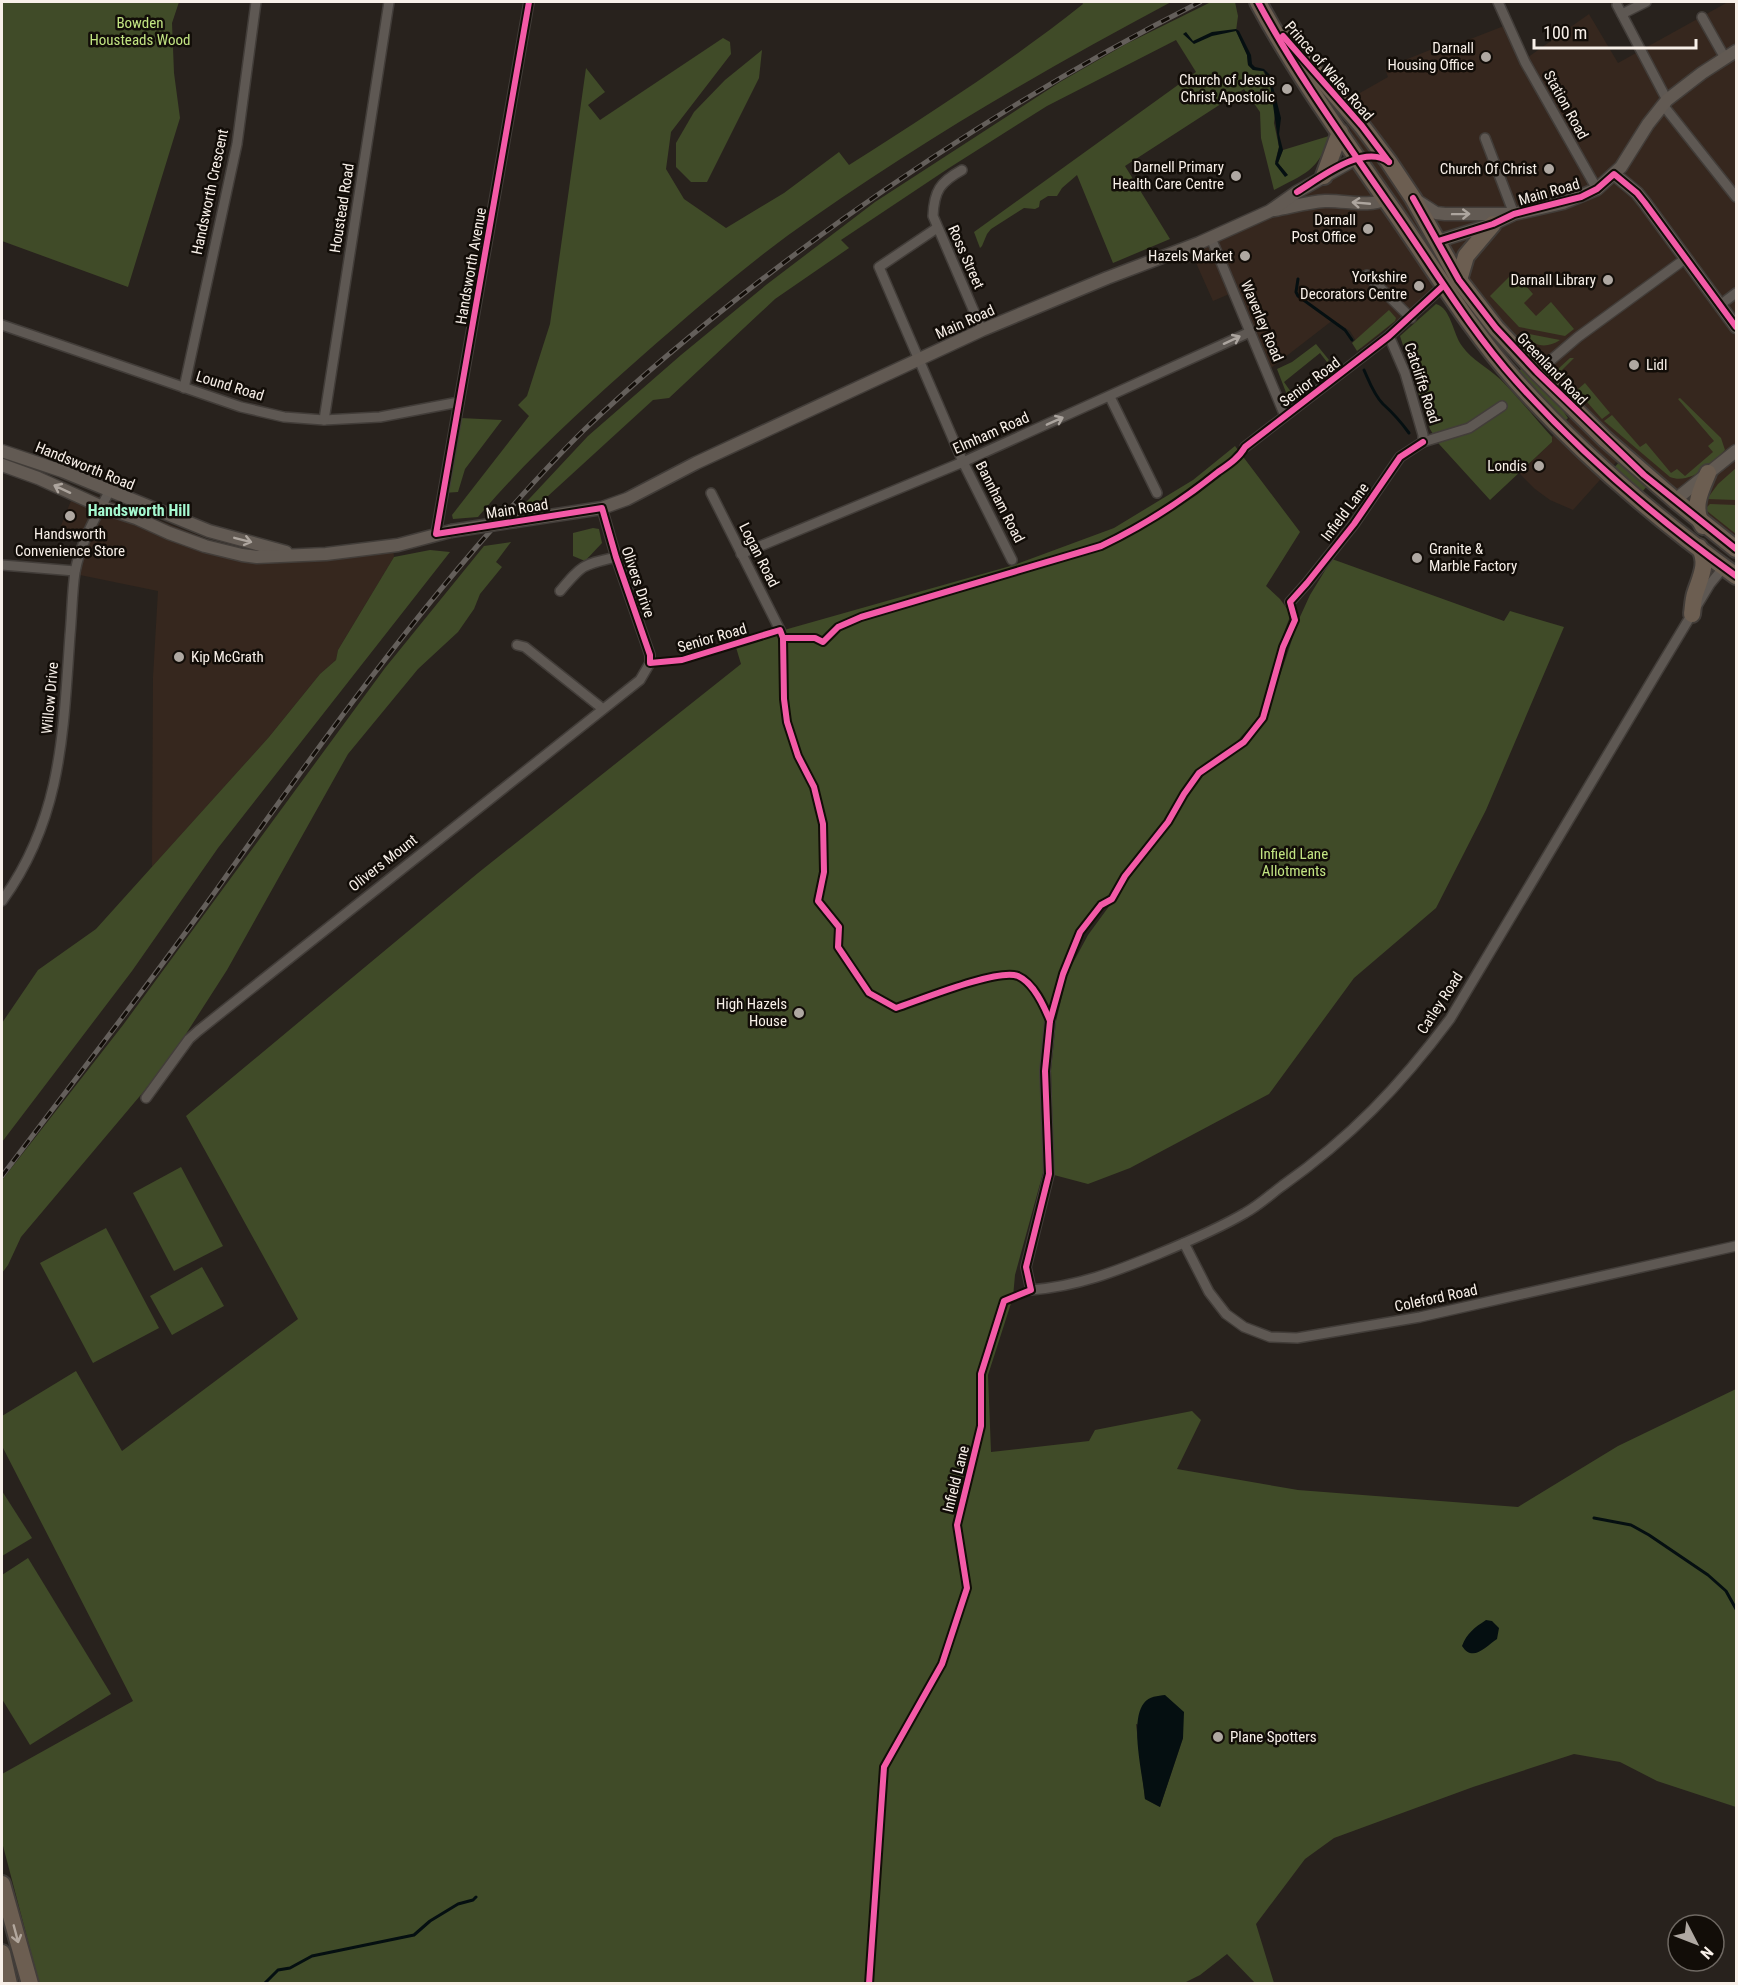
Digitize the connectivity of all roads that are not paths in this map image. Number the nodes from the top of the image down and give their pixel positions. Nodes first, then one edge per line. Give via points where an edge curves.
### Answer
1 (256, 2) edge
2 (389, 2) edge
3 (529, 2) edge
4 (1258, 2) edge
5 (1498, 2) edge
6 (1646, 2) edge
7 (1617, 5) dead end
8 (1622, 14) junction
9 (1702, 16) dead end
10 (1271, 24) junction
11 (1737, 51) edge
12 (1725, 58) junction
13 (1665, 103) junction
14 (1340, 132) junction
15 (1485, 138) dead end
16 (1357, 158) junction
17 (1389, 162) junction
18 (962, 170) dead end
19 (1614, 174) junction
20 (1324, 176) junction
21 (1597, 189) junction
22 (1737, 197) edge
23 (1413, 198) junction
24 (1386, 199) junction
25 (1336, 201) junction
26 (1270, 211) junction
27 (1514, 214) junction
28 (1493, 224) junction
29 (937, 228) junction
30 (1410, 236) junction
31 (1211, 238) junction
32 (1438, 242) junction
33 (1685, 259) junction
34 (1367, 275) dead end
35 (1451, 283) junction
36 (1737, 293) edge
37 (1720, 305) junction
38 (1411, 318) junction
39 (2, 325) edge
40 (1737, 327) edge
41 (982, 330) junction
42 (1250, 332) junction
43 (1389, 336) junction
44 (918, 359) junction
45 (1537, 372) junction
46 (184, 388) junction
47 (1110, 397) junction
48 (459, 402) junction
49 (1502, 406) dead end
50 (1285, 416) junction
51 (324, 420) junction
52 (1423, 442) junction
53 (1245, 447) dead end
54 (2, 451) edge
55 (1737, 451) edge
56 (963, 462) junction
57 (2, 465) edge
58 (1708, 473) junction
59 (109, 492) junction
60 (1157, 493) dead end
61 (711, 494) dead end
62 (1675, 500) junction
63 (1641, 501) junction
64 (102, 507) junction
65 (602, 508) junction
66 (1700, 520) junction
67 (436, 534) junction
68 (1737, 549) edge
69 (1701, 550) junction
70 (293, 554) junction
71 (741, 554) junction
72 (616, 557) junction
73 (1012, 560) dead end
74 (2, 565) edge
75 (1732, 568) edge
76 (75, 571) junction
77 (560, 591) dead end
78 (1290, 602) dead end
79 (1692, 614) junction
80 (780, 630) dead end
81 (517, 645) dead end
82 (650, 663) joint
83 (603, 709) junction
84 (2, 902) edge
85 (1050, 1021) dead end
86 (146, 1098) dead end
87 (1184, 1243) junction
88 (1737, 1246) edge
89 (2, 1884) edge
90 (2, 1953) edge
91 (9, 1983) edge
92 (30, 1983) edge

1 - 46 street, Handsworth Crescent via 237,144
2 - 51 street, Houstead Road
3 - 48 street, Handsworth Avenue
4 - 10 highway, Prince of Wales Road
5 - 21 street, Station Road via 1525,62
6 - 8 street
7 - 8 street
8 - 13 street
9 - 12 street
10 - 14 highway, Prince of Wales Road
10 - 17 highway, Prince of Wales Road via 1301,54
11 - 12 main road, Main Road
12 - 13 main road, Main Road
13 - 19 main road, Main Road
13 - 22 street
14 - 16 highway, Prince of Wales Road
14 - 20 highway
15 - 27 street
16 - 17 highway via 1377,156
16 - 20 main road, Main Road
16 - 24 highway, Greenland Road
17 - 23 highway, Greenland Road
17 - 24 highway via 1392,183
18 - 29 street, Ross Street via 949,177 933,200
19 - 21 main road, Main Road
19 - 33 main road via 1646,203
20 - 25 main road via 1323,189
20 - 26 main road, Main Road
21 - 27 main road, Main Road via 1563,203
23 -> 27 main road, Main Road via 1436,213
23 - 32 highway, Greenland Road
24 -> 25 main road, Main Road via 1372,204
24 - 30 highway, Greenland Road
25 - 26 main road, Main Road
26 - 31 main road, Main Road
27 - 28 main road, Main Road
28 - 32 main road, Main Road
28 - 35 highway via 1466,256
29 - 41 street, Ross Street
29 - 44 street, Bannham Road via 879,267
30 - 32 highway
30 - 35 highway, Greenland Road
31 - 41 main road, Main Road
31 - 42 street, Waverley Road
32 - 35 highway, Greenland Road
33 - 37 main road
33 - 45 street
34 - 38 street
35 - 38 street, Catcliffe Road
35 - 45 highway, Greenland Road
35 - 63 highway, Greenland Road via 1515,380
36 - 37 street
37 - 40 main road
38 - 43 street, Catcliffe Road
39 - 46 street, Lound Road
41 - 44 main road, Main Road
47 -> 42 street, Elmham Road
42 - 50 street, Waverley Road
43 - 50 street, Senior Road
43 - 52 street, Catcliffe Road via 1406,373
44 - 56 street, Bannham Road
44 - 65 main road, Main Road
45 - 62 highway, Greenland Road
46 - 51 street, Lound Road via 284,417
56 -> 47 street, Elmham Road
47 - 60 street
48 - 51 street, Lound Road via 380,417
48 - 67 street, Handsworth Avenue
49 - 52 street, Infield Lane via 1469,428
50 - 53 street, Senior Road
52 - 78 street, Infield Lane via 1401,457 1354,524
54 - 59 main road, Handsworth Road
55 - 58 main road
56 - 71 street, Elmham Road
56 - 73 street, Bannham Road
64 -> 57 main road, Handsworth Road
58 - 62 main road
58 - 66 highway via 1697,502
59 - 64 street, Willow Drive
59 -> 70 main road, Handsworth Road via 209,531
61 - 71 street, Logan Road
62 - 63 highway
62 - 66 highway, Greenland Road
62 - 69 highway via 1676,519
63 - 69 highway, Greenland Road
64 - 70 main road, Handsworth Road via 230,553 257,557
64 - 76 street, Willow Drive
65 - 67 main road, Main Road, bridge
65 - 72 street, Olivers Drive
66 - 68 highway, Greenland Road
66 - 75 highway
67 - 70 main road, Handsworth Road via 398,545
69 - 75 highway, Greenland Road
69 - 79 highway via 1704,569
71 - 80 street, Logan Road
72 - 77 street via 588,563
72 - 82 street, Olivers Drive
74 - 76 street
75 - 79 street, Catley Road
76 - 84 street, Willow Drive via 63,727 52,796 30,855
79 - 87 street, Catley Road via 1450,1019 1416,1065 1347,1135 1305,1170 1246,1213
81 - 83 street via 525,647
82 - 83 street, Olivers Mount via 640,680
83 - 86 street, Olivers Mount via 198,1031
85 - 87 street, Catley Road via 1045,1071 1049,1174 1026,1267 1031,1290 1062,1287 1114,1272
87 - 88 street, Coleford Road via 1209,1292 1226,1314 1244,1327 1270,1337 1297,1338 1420,1317
89 -> 92 highway
90 - 91 highway

